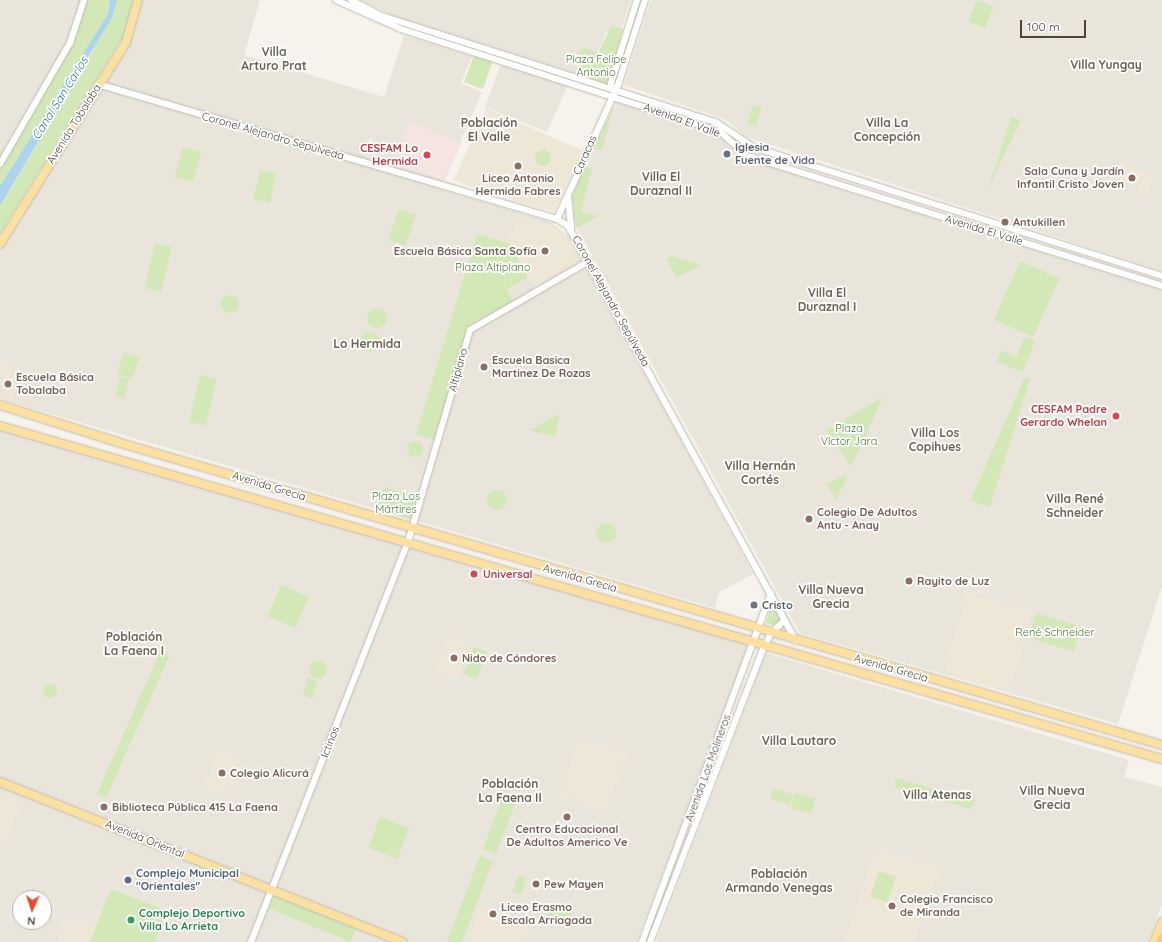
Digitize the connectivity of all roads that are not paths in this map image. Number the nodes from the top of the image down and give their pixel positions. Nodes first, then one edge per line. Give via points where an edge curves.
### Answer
1 (84, 0) edge
2 (138, 0) edge
3 (336, 0) edge
4 (351, 0) edge
5 (637, 0) edge
6 (645, 0) edge
7 (402, 22) junction
8 (401, 29) junction
9 (98, 84) junction
10 (612, 93) junction
11 (0, 164) edge
12 (866, 183) junction
13 (863, 192) junction
14 (568, 193) junction
15 (557, 219) junction
16 (571, 229) junction
17 (0, 244) edge
18 (589, 261) junction
19 (1162, 276) edge
20 (1162, 286) edge
21 (0, 405) edge
22 (0, 426) edge
23 (412, 529) junction
24 (408, 542) junction
25 (771, 593) junction
26 (786, 620) junction
27 (759, 629) junction
28 (771, 633) junction
29 (796, 640) junction
30 (754, 643) junction
31 (764, 646) junction
32 (1162, 745) edge
33 (1162, 759) edge
34 (0, 782) edge
35 (272, 889) junction
36 (1162, 922) edge
37 (1162, 938) edge
38 (251, 942) edge
39 (402, 942) edge
40 (642, 942) edge
41 (650, 942) edge
42 (1154, 942) edge
43 (1160, 942) edge

1 - 11 street via 70,43
2 - 9 main road, Avenida Tobalaba via 130,34
3 - 8 street, Avenida El Valle
4 - 7 street, Avenida El Valle
5 - 10 street, Caracas via 611,82
6 - 10 street, Caracas via 618,85
7 - 8 street
7 - 10 street, Avenida El Valle
8 - 10 street, Avenida El Valle
9 - 15 street, Coronel Alejandro Sepúlveda
9 - 17 main road, Avenida Tobalaba
10 - 12 street, Avenida El Valle via 720,125 753,147
10 - 13 street, Avenida El Valle via 719,131 748,156
10 - 14 street, Caracas
12 - 13 street
12 - 19 street, Avenida El Valle
13 - 20 street, Avenida El Valle
14 - 15 street, Caracas
14 - 16 street
15 - 16 street, Coronel Alejandro Sepúlveda
16 - 18 street, Coronel Alejandro Sepúlveda
18 - 23 street, Altiplano via 471,328
18 - 25 street, Coronel Alejandro Sepúlveda
21 - 23 main road, Avenida Grecia
22 - 24 main road, Avenida Grecia
23 - 24 street, Altiplano
23 - 27 main road, Avenida Grecia
24 - 30 main road, Avenida Grecia
24 - 35 street, Ictinos
25 - 26 street, Coronel Alejandro Sepúlveda
25 - 27 street, Avenida Los Molineros
26 - 28 street, Avenida Los Molineros
26 - 29 street, Coronel Alejandro Sepúlveda
27 - 28 main road, Avenida Grecia
27 - 30 street, Avenida Los Molineros
28 - 29 main road, Avenida Grecia
28 - 31 street, Avenida Los Molineros
29 - 32 main road, Avenida Grecia
30 - 31 main road, Avenida Grecia
30 - 40 street, Avenida Los Molineros
31 - 33 main road, Avenida Grecia
31 - 41 street, Avenida Los Molineros
34 - 35 main road, Avenida Oriental
35 - 38 street, Ictinos
35 - 39 main road, Avenida Oriental
36 - 42 main road
37 - 43 highway

